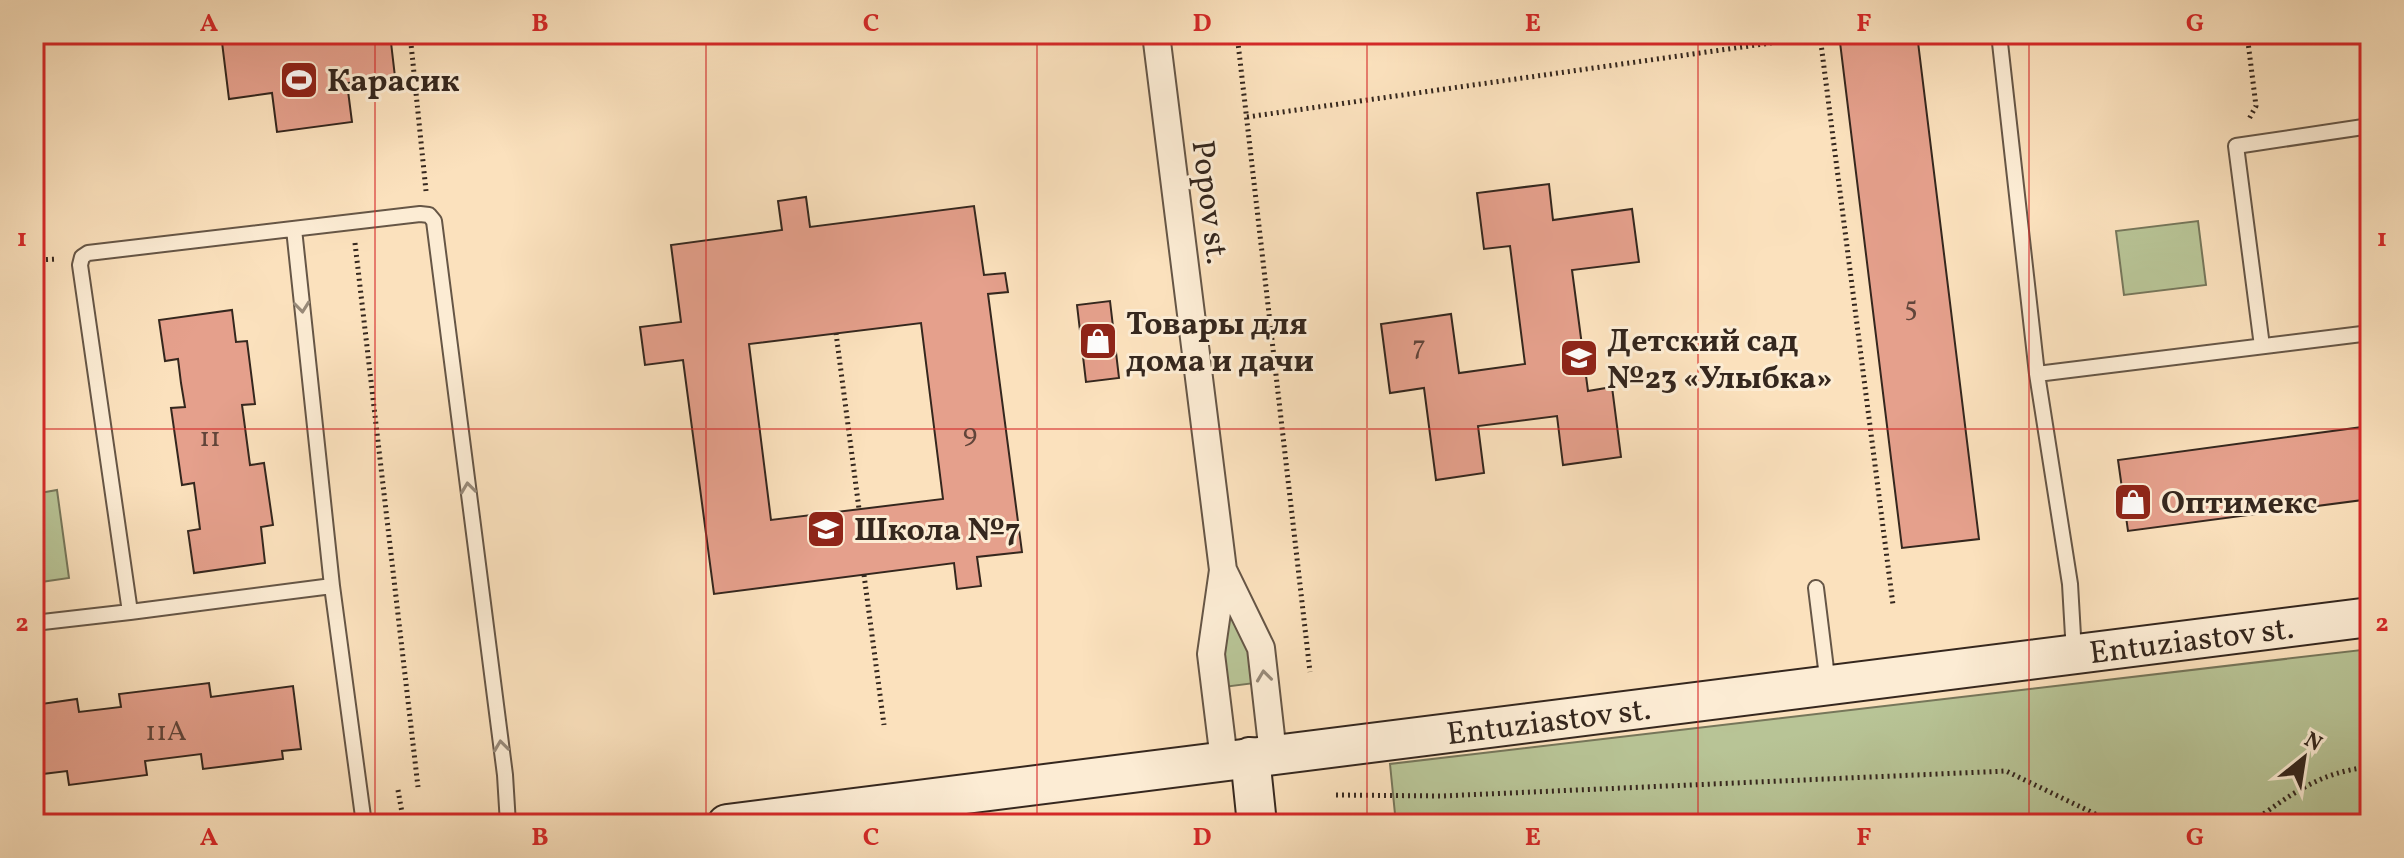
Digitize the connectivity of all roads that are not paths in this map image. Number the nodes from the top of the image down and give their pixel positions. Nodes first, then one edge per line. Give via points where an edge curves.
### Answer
1 (1156, 34) edge
2 (1999, 34) edge
3 (2370, 126) edge
4 (294, 229) junction
5 (2370, 333) edge
6 (2262, 346) junction
7 (2037, 374) junction
8 (1223, 570) junction
9 (332, 586) junction
10 (1816, 588) dead end
11 (130, 612) junction
12 (2370, 617) edge
13 (34, 623) edge
14 (2074, 653) junction
15 (1829, 685) junction
16 (1249, 757) junction
17 (364, 824) edge
18 (508, 824) edge
19 (727, 824) edge
20 (1257, 824) edge

1 - 8 street, Popov st.
2 - 7 lane
3 - 6 lane via 2236,146
4 -> 9 lane
4 - 11 lane via 82,257
18 -> 4 lane via 434,221 420,214
5 - 6 lane
6 - 7 lane
7 - 14 lane via 2070,584
8 - 16 street, Popov st. via 1211,654
16 -> 8 street, Popov st. via 1261,648
9 - 11 lane
9 - 17 lane
10 - 15 lane
11 - 13 lane
12 - 14 street, Entuziastov st.
14 - 15 street, Entuziastov st.
15 - 16 street, Entuziastov st.
16 - 19 street, Entuziastov st.
16 - 20 street

